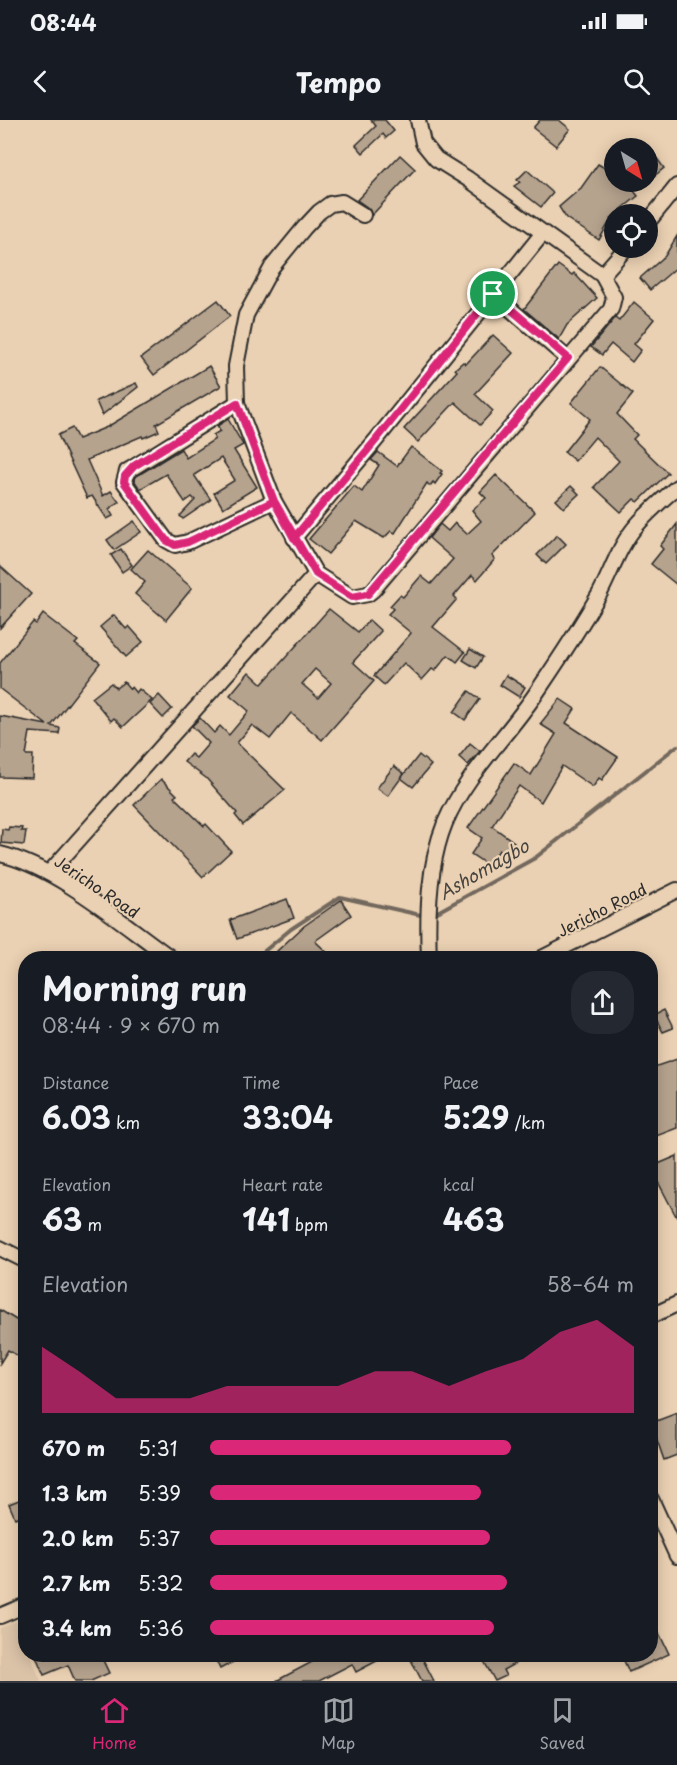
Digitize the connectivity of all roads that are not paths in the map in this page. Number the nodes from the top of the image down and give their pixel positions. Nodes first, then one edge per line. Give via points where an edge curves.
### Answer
1 (418, 120) edge
2 (677, 186) edge
3 (658, 210) edge
4 (363, 215) dead end
5 (543, 233) junction
6 (617, 258) edge
7 (602, 275) junction
8 (493, 294) junction
9 (568, 358) junction
10 (237, 403) junction
11 (677, 487) edge
12 (274, 501) junction
13 (294, 538) junction
14 (316, 574) junction
15 (0, 854) edge
16 (50, 873) junction
17 (677, 890) edge
18 (161, 951) edge
19 (429, 951) edge
20 (556, 951) edge
21 (0, 1248) edge
22 (18, 1257) edge
23 (677, 1304) edge
24 (658, 1313) edge
25 (658, 1514) edge
26 (677, 1556) edge
27 (18, 1608) edge
28 (0, 1616) edge

1 - 5 street via 423,143 436,159
2 - 3 street
4 - 10 street via 342,202 330,204 272,267 246,315 236,366
5 - 7 street
5 - 8 street
6 - 7 street
7 - 9 street via 614,297 611,309
8 - 9 street
8 - 13 street
9 - 14 street via 368,594 352,597
10 - 12 street
10 - 12 street via 134,466 124,482 166,540 175,545
11 - 19 street via 636,525 590,610 539,689 454,803 434,864
12 - 13 street
13 - 14 street
14 - 16 street
15 - 16 street, Jericho Road
16 - 18 street, Jericho Road
17 - 20 street, Jericho Road
21 - 22 street
23 - 24 street
25 - 26 street
27 - 28 street

